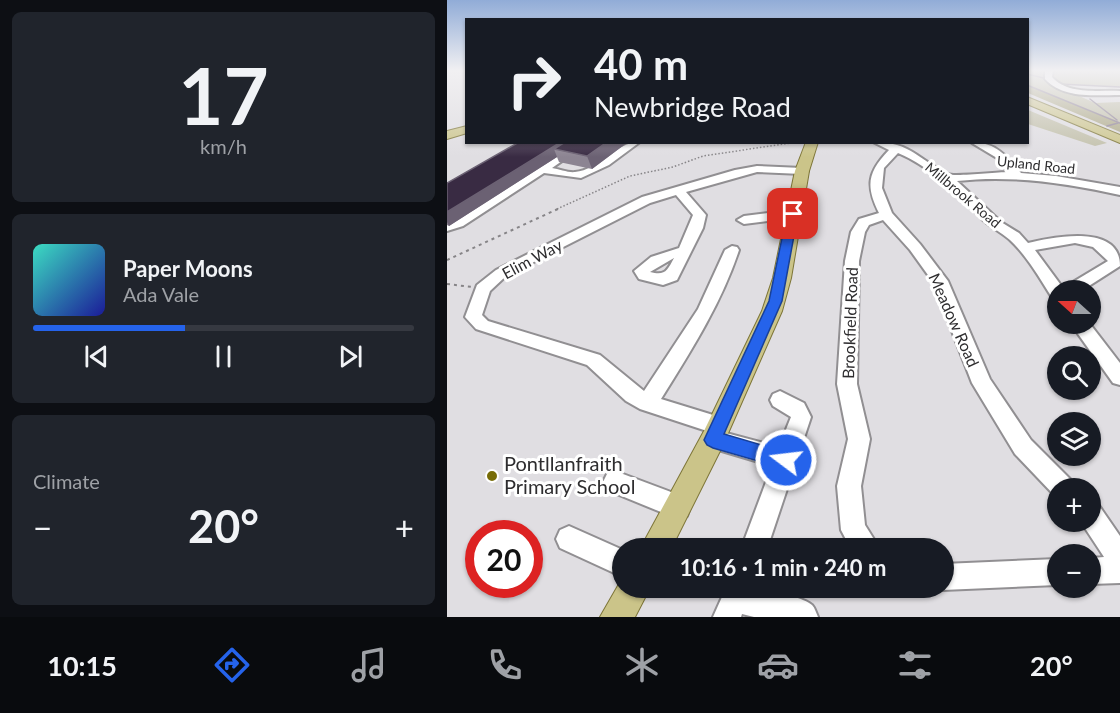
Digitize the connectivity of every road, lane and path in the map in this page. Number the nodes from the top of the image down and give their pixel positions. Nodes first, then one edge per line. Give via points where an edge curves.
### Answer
1 (1031, 100) edge
2 (1032, 100) edge
3 (465, 130) edge
4 (447, 135) edge
5 (1120, 135) edge
6 (1120, 140) edge
7 (581, 144) edge
8 (632, 144) edge
9 (783, 144) edge
10 (811, 144) edge
11 (884, 144) edge
12 (979, 144) edge
13 (897, 148) junction
14 (542, 169) junction
15 (802, 171) junction
16 (1018, 177) junction
17 (948, 179) junction
18 (678, 190) junction
19 (1120, 191) edge
20 (793, 214) junction
21 (886, 215) junction
22 (744, 220) dead end
23 (447, 227) edge
24 (1025, 248) junction
25 (732, 250) dead end
26 (683, 252) dead end
27 (447, 260) edge
28 (1048, 280) edge
29 (1087, 280) edge
30 (447, 284) edge
31 (483, 289) junction
32 (1088, 334) edge
33 (1120, 377) edge
34 (780, 400) dead end
35 (647, 403) junction
36 (716, 433) junction
37 (786, 460) junction
38 (1053, 478) edge
39 (615, 482) dead end
40 (678, 507) junction
41 (1101, 530) edge
42 (661, 538) edge
43 (758, 538) edge
44 (859, 538) edge
45 (569, 539) dead end
46 (1120, 558) edge
47 (612, 559) edge
48 (1120, 570) edge
49 (1101, 571) edge
50 (1047, 572) edge
51 (954, 577) edge
52 (627, 598) edge
53 (734, 601) edge
54 (617, 617) edge
55 (804, 617) edge

1 - 6 main road
2 - 5 main road
3 - 4 main road
7 - 14 street
8 - 14 street via 577,176
9 - 27 path via 702,156 630,176
10 - 15 main road
11 - 13 street, Millbrook Road
12 - 16 street via 1001,156
13 - 17 street, Millbrook Road
13 - 21 street, Meadow Road via 879,167 876,188
14 - 23 street
15 - 18 street, Elim Way via 757,169
15 - 20 main road
16 - 17 street, Upland Road via 973,175
16 - 19 street, Upland Road
17 - 24 street, Millbrook Road
18 - 26 street via 700,215
18 - 31 street, Elim Way via 646,200 501,273
20 - 22 street
20 - 36 main road via 775,301
21 - 38 street, Meadow Road via 940,281 982,382 1023,447
21 - 44 street, Brookfield Road via 864,222 852,261 847,384 859,439 849,486 853,530
24 - 28 street, Millbrook Road
24 - 29 street via 1074,238 1092,241 1110,251 1116,262
25 - 35 street via 724,275 699,322
30 - 31 path
31 - 35 street, Elim Way via 473,317 481,326 593,360
32 - 33 street
34 - 37 street via 797,409 801,417
35 - 36 street, Elim Way
36 - 37 street, Elim Way
36 - 40 main road
37 - 43 street
39 - 40 street
40 - 42 main road
41 - 46 street
45 - 47 street
48 - 49 street
50 - 51 street
52 - 54 main road
53 - 55 street via 800,613

